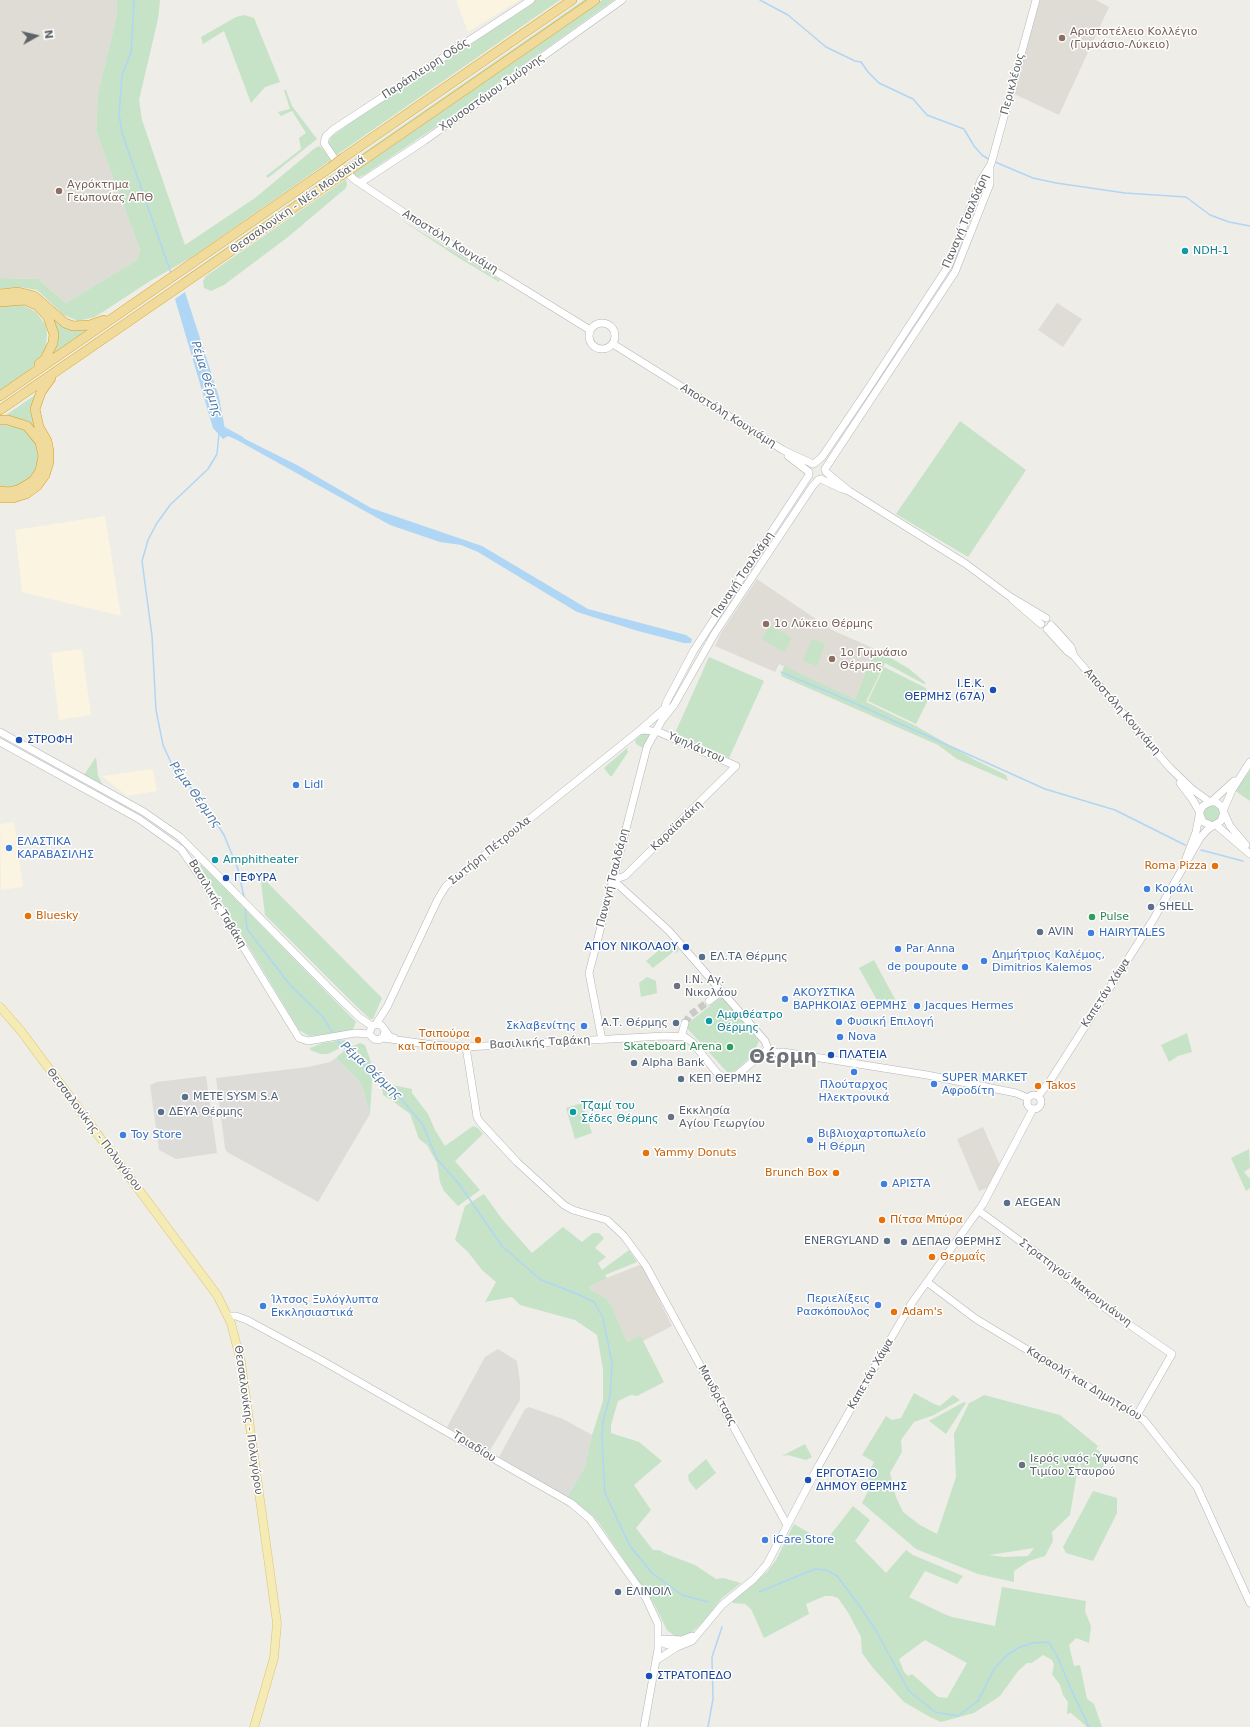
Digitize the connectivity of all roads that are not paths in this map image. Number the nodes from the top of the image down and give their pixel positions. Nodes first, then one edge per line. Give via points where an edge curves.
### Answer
1 (530, 0) edge
2 (572, 0) edge
3 (595, 0) edge
4 (622, 0) edge
5 (1036, 0) edge
6 (325, 140) joint
7 (990, 166) junction
8 (368, 179) junction
9 (360, 183) junction
10 (370, 191) junction
11 (0, 294) edge
12 (0, 302) edge
13 (137, 302) junction
14 (590, 330) junction
15 (613, 344) junction
16 (65, 364) junction
17 (20, 382) junction
18 (0, 396) edge
19 (0, 410) edge
20 (0, 420) edge
21 (783, 450) junction
22 (814, 464) junction
23 (825, 471) junction
24 (809, 474) junction
25 (820, 480) junction
26 (0, 491) edge
27 (850, 491) junction
28 (0, 498) edge
29 (665, 709) junction
30 (662, 720) junction
31 (639, 731) junction
32 (656, 731) junction
33 (0, 732) edge
34 (0, 742) edge
35 (1250, 762) edge
36 (736, 766) joint
37 (1170, 768) junction
38 (1240, 776) junction
39 (1210, 802) junction
40 (1224, 811) junction
41 (1200, 814) junction
42 (1215, 825) junction
43 (177, 835) junction
44 (172, 843) junction
45 (1193, 846) junction
46 (1250, 848) edge
47 (1250, 854) edge
48 (613, 880) junction
49 (722, 992) junction
50 (709, 1001) tunnel mouth
51 (0, 1002) edge
52 (0, 1007) edge
53 (387, 1008) junction
54 (6, 1015) junction
55 (685, 1023) tunnel mouth
56 (372, 1028) junction
57 (384, 1029) junction
58 (681, 1037) junction
59 (383, 1038) junction
60 (398, 1040) junction
61 (602, 1040) junction
62 (466, 1047) junction
63 (768, 1049) junction
64 (1038, 1096) junction
65 (1028, 1098) junction
66 (1033, 1109) junction
67 (979, 1211) junction
68 (927, 1282) junction
69 (229, 1316) junction
70 (1137, 1415) junction
71 (788, 1525) junction
72 (1250, 1603) edge
73 (659, 1629) junction
74 (659, 1640) junction
75 (676, 1643) junction
76 (657, 1660) junction
77 (254, 1727) edge
78 (644, 1727) edge

1 - 6 street, Παράπλευρη Οδός via 339,126 329,133
2 - 13 highway, Θεσσαλονίκη - Νέα Μουδανιά, bridge
3 - 16 highway, Θεσσαλονίκη - Νέα Μουδανιά, bridge
4 - 8 street, Χρυσοστόμου Σμύρνης
5 - 7 street, Περικλέους
6 - 9 street, Αποστόλη Κουγιάμη via 326,146 340,167
7 - 22 street, Παναγή Τσαλδάρη via 946,270 830,446
7 - 23 street, Παναγή Τσαλδάρη via 990,184 955,272
8 - 9 street, Χρυσοστόμου Σμύρνης
8 - 10 street
9 - 10 street, Αποστόλη Κουγιάμη
10 - 14 street, Αποστόλη Κουγιάμη
11 - 13 highway via 18,292 34,296 65,323 79,327 94,324
12 - 17 highway via 19,299 31,302 44,311 52,326 53,343 50,351
13 - 17 highway, Θεσσαλονίκη - Νέα Μουδανιά
14 - 15 street via 589,340 594,346 606,349
14 - 15 street via 596,323 608,324 615,335
15 - 21 street, Αποστόλη Κουγιάμη
16 - 19 highway, Θεσσαλονίκη - Νέα Μουδανιά
16 - 28 highway via 46,382 35,409 49,451 45,475 37,486 26,494
17 - 18 highway, Θεσσαλονίκη - Νέα Μουδανιά
20 - 26 highway via 14,421 27,426 40,442 43,456 40,471 33,481 18,490
21 - 22 street, Αποστόλη Κουγιάμη
21 - 24 street, Αποστόλη Κουγιάμη
22 - 23 street via 822,464
22 - 24 street via 810,467
23 - 25 street
23 - 27 street
24 - 25 street via 813,479
24 - 29 street, Παναγή Τσαλδάρη via 694,650
25 - 27 street
25 - 30 street, Παναγή Τσαλδάρη via 812,487 715,633 674,705
27 - 37 street, Αποστόλη Κουγιάμη via 966,564 1043,621 1050,621 1049,627 1067,651
29 - 30 street, Παναγή Τσαλδάρη
29 - 31 street, Σωτήρη Πέτρουλα
30 - 32 street, Παναγή Τσαλδάρη
31 - 32 street
31 - 53 street, Σωτήρη Πέτρουλα via 446,886
32 - 36 street, Υψηλάντου
32 - 48 street, Παναγή Τσαλδάρη via 646,747
33 - 43 street, Βασιλικής Ταβάκη via 144,812
34 - 44 street, Βασιλικής Ταβάκη via 139,819
35 - 38 street
36 - 48 street, Καραϊσκάκη via 625,876
37 - 39 street, Αποστόλη Κουγιάμη
37 - 41 street, Αποστόλη Κουγιάμη
38 - 39 street
38 - 40 street via 1226,800
39 - 40 street via 1219,804
39 - 41 street via 1203,806
40 - 42 street via 1221,821
40 - 46 street via 1233,830
41 - 42 street via 1205,823
41 - 45 street
42 - 45 street via 1204,832
42 - 47 street
43 - 44 street
43 - 56 street, Βασιλικής Ταβάκη
44 - 56 street, Βασιλικής Ταβάκη via 188,857 297,1035 303,1040 317,1040
45 - 64 street, Καπετάν Χάψα via 1173,888
48 - 49 street via 669,931
48 - 61 street, Παναγή Τσαλδάρη via 589,973
49 - 50 street
49 - 63 street via 765,1041
51 - 54 main road, Θεσσαλονίκης - Πολυγύρου
52 - 54 main road, Θεσσαλονίκης - Πολυγύρου
53 - 56 street, Σωτήρη Πέτρουλα
53 - 57 street, Σωτήρη Πέτρουλα
54 - 69 main road, Θεσσαλονίκης - Πολυγύρου via 21,1031 217,1295
55 - 58 street
56 - 57 street, Βασιλικής Ταβάκη
56 - 59 street, Βασιλικής Ταβάκη via 372,1038
57 - 59 street, Σωτήρη Πέτρουλα
57 - 60 street, Βασιλικής Ταβάκη
58 - 61 street, Βασιλικής Ταβάκη
58 - 63 street via 691,1040 724,1078 736,1075
59 - 60 street, Βασιλικής Ταβάκη
60 - 62 street, Βασιλικής Ταβάκη
61 - 62 street, Βασιλικής Ταβάκη
62 - 71 street, Μανδρίτσας via 477,1117 480,1122 564,1205 612,1223 624,1236 646,1266
63 - 65 street via 777,1054 784,1052 927,1075 1016,1093
64 - 65 street via 1032,1095
64 - 66 street via 1041,1104
65 - 66 street via 1028,1106
66 - 67 street, Καπετάν Χάψα
67 - 68 street, Καπετάν Χάψα
67 - 70 street, Στρατηγού Μακρυγιάννη via 1105,1308 1172,1354
68 - 70 street, Καραολή και Δημητρίου via 976,1319
68 - 71 street, Καπετάν Χάψα via 883,1352
69 - 73 street, Τριαδίου via 247,1320 322,1360 571,1503 598,1529 648,1600
69 - 77 main road, Θεσσαλονίκης - Πολυγύρου via 241,1362 277,1623 274,1658
70 - 72 street, Καραολή και Δημητρίου via 1197,1487
71 - 75 street, Καπετάν Χάψα via 764,1568 754,1579 722,1604 700,1631
73 - 74 street, Τριαδίου
73 - 75 street
74 - 75 street, Καπετάν Χάψα
74 - 76 street, Τριαδίου
75 - 76 street
76 - 78 street, Τριαδίου

